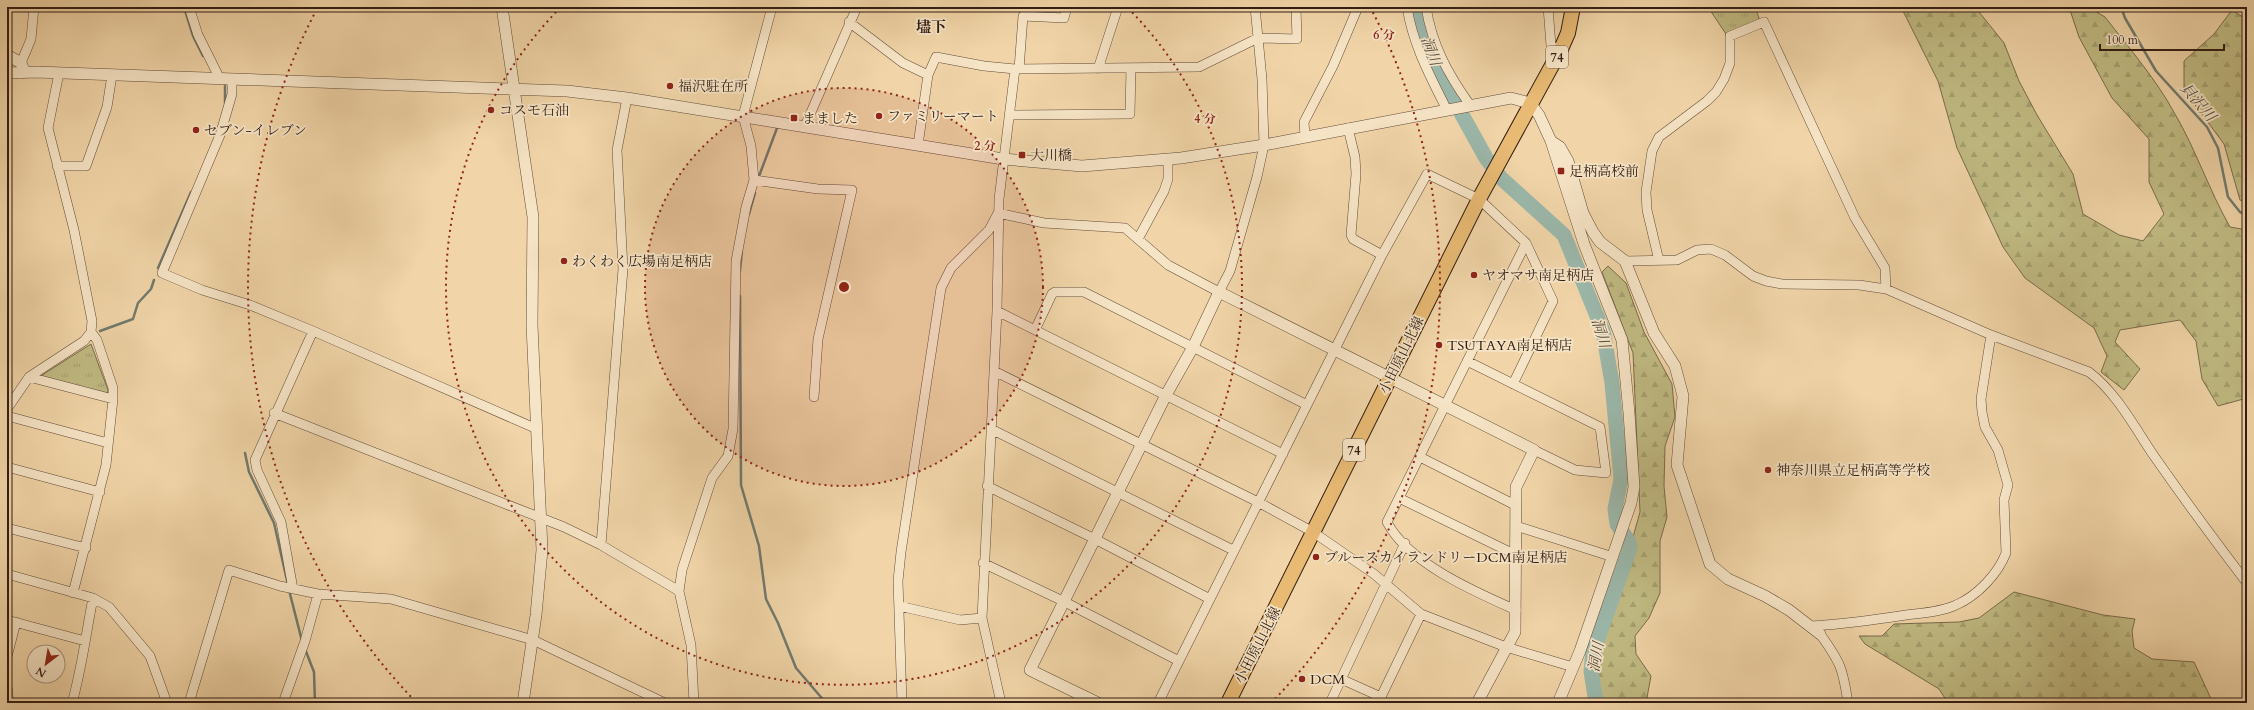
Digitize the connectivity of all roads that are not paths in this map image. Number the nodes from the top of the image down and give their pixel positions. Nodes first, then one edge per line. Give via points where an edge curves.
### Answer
1 (34, 7) edge
2 (189, 7) edge
3 (502, 7) edge
4 (772, 7) edge
5 (857, 7) edge
6 (1067, 7) edge
7 (1118, 7) edge
8 (1255, 7) edge
9 (1296, 7) edge
10 (1358, 7) edge
11 (1407, 7) edge
12 (1426, 7) edge
13 (1548, 7) edge
14 (1573, 7) edge
15 (849, 22) junction
16 (1258, 38) junction
17 (1561, 49) junction
18 (7, 55) edge
19 (23, 68) junction
20 (1131, 68) junction
21 (1017, 69) junction
22 (1098, 69) junction
23 (7, 73) edge
24 (59, 73) junction
25 (112, 75) junction
26 (928, 75) junction
27 (220, 79) junction
28 (232, 79) junction
29 (514, 88) junction
30 (627, 98) junction
31 (1530, 103) junction
32 (1469, 105) junction
33 (1448, 110) junction
34 (1010, 115) junction
35 (743, 116) junction
36 (805, 126) junction
37 (1348, 128) junction
38 (1305, 136) junction
39 (1551, 141) junction
40 (918, 145) junction
41 (1264, 145) junction
42 (1003, 159) junction
43 (1168, 160) junction
44 (57, 166) junction
45 (758, 180) junction
46 (1479, 198) junction
47 (998, 213) junction
48 (1138, 239) junction
49 (1526, 242) junction
50 (1382, 255) junction
51 (1624, 260) junction
52 (1658, 261) junction
53 (1886, 289) junction
54 (1219, 292) junction
55 (997, 311) junction
56 (1035, 330) junction
57 (313, 331) junction
58 (91, 332) junction
59 (1991, 335) junction
60 (1193, 347) junction
61 (1334, 350) junction
62 (1467, 361) junction
63 (994, 371) junction
64 (29, 377) junction
65 (1389, 378) junction
66 (1513, 384) junction
67 (1166, 395) junction
68 (814, 397) dead end
69 (113, 398) junction
70 (1307, 405) junction
71 (1445, 406) junction
72 (7, 409) edge
73 (274, 413) junction
74 (7, 416) edge
75 (537, 429) junction
76 (991, 429) junction
77 (108, 443) junction
78 (1142, 443) junction
79 (1534, 450) junction
80 (1283, 454) junction
81 (1420, 457) junction
82 (7, 467) edge
83 (987, 486) junction
84 (100, 492) junction
85 (1119, 492) junction
86 (1399, 498) junction
87 (1258, 502) junction
88 (1515, 505) junction
89 (542, 519) junction
90 (1516, 526) junction
91 (7, 528) edge
92 (1313, 532) junction
93 (1095, 539) junction
94 (1404, 543) junction
95 (601, 545) junction
96 (86, 548) junction
97 (1233, 550) junction
98 (1516, 555) junction
99 (1613, 557) junction
100 (983, 563) junction
101 (7, 574) edge
102 (2247, 583) edge
103 (1386, 585) junction
104 (293, 589) junction
105 (679, 591) junction
106 (73, 593) junction
107 (318, 594) junction
108 (93, 598) junction
109 (1210, 599) junction
110 (1065, 602) junction
111 (899, 606) junction
112 (1516, 610) junction
113 (1421, 614) junction
114 (982, 618) junction
115 (12, 621) edge
116 (1812, 626) junction
117 (1820, 634) joint
118 (533, 640) junction
119 (85, 641) junction
120 (1506, 647) junction
121 (7, 657) edge
122 (1179, 662) junction
123 (1573, 667) junction
124 (1341, 679) junction
125 (7, 686) edge
126 (1379, 700) edge
127 (9, 703) edge
128 (72, 703) edge
129 (167, 703) edge
130 (189, 703) edge
131 (283, 703) edge
132 (523, 703) edge
133 (665, 703) edge
134 (694, 703) edge
135 (902, 703) edge
136 (1001, 703) edge
137 (1098, 703) edge
138 (1158, 703) edge
139 (1228, 703) edge
140 (1330, 703) edge
141 (1479, 703) edge
142 (1558, 703) edge
143 (1848, 703) edge

1 - 19 street
2 - 27 street via 198,36
3 - 29 street
4 - 35 street
5 - 15 street
6 - 21 street via 1064,18 1023,16
7 - 22 street
8 - 16 street
9 - 16 street via 1297,39
10 - 38 street via 1333,66 1304,122
11 - 33 street via 1422,62
12 - 32 street via 1437,51 1449,76
13 - 17 street via 1551,46
14 - 17 main road, 小田原山北線 / 74 via 1568,33
15 - 26 street via 903,63
15 - 36 street
16 - 20 street via 1199,67
16 - 41 street
17 - 31 main road, 小田原山北線 / 74
18 - 19 street
19 - 23 street
19 - 24 street
20 - 22 street
20 - 34 street via 1130,114
21 - 22 street
21 - 26 street via 936,57
21 - 34 street
24 - 25 street
24 - 44 street via 48,128
25 - 27 street
25 - 44 street via 107,107 86,166
26 - 40 street
27 - 28 street
28 - 29 street
28 - 57 street via 232,94 220,135 162,273
29 - 30 street
29 - 75 street via 533,217 532,325
30 - 35 street
30 - 95 street via 617,150 623,269
31 - 32 street via 1511,98
31 - 39 street via 1539,115
31 - 46 main road, 小田原山北線 / 74
32 - 33 street
33 - 37 street
34 - 42 street
35 - 36 street
35 - 45 street
36 - 40 street
37 - 38 street
37 - 50 street via 1356,174 1351,234 1353,240
38 - 41 street
39 - 51 street via 1560,147 1568,161 1583,213 1593,232 1600,242
39 - 99 street via 1572,210 1620,334 1623,349 1634,487
40 - 42 street
41 - 43 street
41 - 54 street via 1230,271
42 - 43 street via 1082,166
42 - 47 street
43 - 48 street via 1168,179 1164,191
44 - 58 street via 75,235 92,321
45 - 68 street via 818,189 852,190 818,339
45 - 105 street via 746,207 736,261 733,429 728,456 712,478 682,570
46 - 49 street
46 - 50 street via 1427,174
46 - 65 main road, 小田原山北線 / 74
47 - 48 street via 1044,223 1125,228
47 - 55 street
47 - 111 street via 990,230 951,268 941,288 901,552
48 - 54 street via 1168,265
49 - 62 street
49 - 66 street via 1554,301
50 - 61 street
51 - 52 street
51 - 116 street via 1654,333 1675,366 1680,380 1683,396 1676,452 1677,464 1710,564 1728,579 1765,596
52 - 53 street via 1677,260 1697,250 1711,249 1725,255 1753,276 1766,281 1782,284 1859,285
52 - 53 street via 1647,210 1646,192 1652,151 1659,137 1716,92 1730,63 1730,36 1764,22 1855,218 1885,268
53 - 59 street
54 - 60 street
54 - 61 street
55 - 56 street
55 - 63 street
56 - 60 street via 1052,294 1084,292
56 - 67 street
57 - 73 street
57 - 75 street
58 - 64 street via 84,341
58 - 69 street via 97,340 113,388
59 - 102 street via 2089,372 2097,378
59 - 116 street via 1981,399 1985,427 1998,450 2008,485 2004,500 2006,553 2003,561 1984,586 1957,605 1932,612
60 - 67 street
60 - 70 street
61 - 65 street
61 - 70 street
62 - 66 street
62 - 71 street
63 - 76 street
63 - 78 street
64 - 69 street
64 - 72 street
65 - 71 street
65 - 92 main road, 小田原山北線 / 74
66 - 79 street via 1600,427 1606,474 1575,470
67 - 78 street
67 - 80 street
69 - 77 street
70 - 80 street
71 - 79 street
71 - 81 street
73 - 89 street
73 - 104 street via 254,460 281,522
74 - 77 street
75 - 89 street
76 - 83 street
76 - 85 street
77 - 84 street
78 - 85 street
78 - 87 street
79 - 88 street via 1516,487
80 - 87 street
81 - 86 street
81 - 88 street
82 - 84 street
83 - 93 street
83 - 100 street
84 - 96 street
85 - 93 street
85 - 97 street
86 - 94 street via 1387,522
86 - 98 street
87 - 92 street
87 - 97 street
88 - 90 street
89 - 95 street
89 - 118 street via 541,570
90 - 98 street
90 - 99 street
91 - 96 street
92 - 103 street
92 - 139 main road, 小田原山北線 / 74
93 - 109 street
93 - 110 street
94 - 103 street
94 - 112 street via 1427,565
95 - 105 street
96 - 106 street
97 - 109 street
98 - 112 street
99 - 123 street
100 - 110 street
100 - 114 street
101 - 106 street
103 - 113 street
103 - 124 street
104 - 107 street
104 - 130 street via 229,570
105 - 134 street via 691,645
106 - 108 street
107 - 118 street via 391,599
107 - 131 street via 305,642
108 - 119 street
108 - 129 street via 109,607 150,656
109 - 122 street
110 - 122 street
110 - 137 street via 1030,670
111 - 114 street via 960,620
111 - 135 street
112 - 120 street via 1514,632
113 - 120 street
113 - 126 street
114 - 136 street
115 - 119 street
115 - 121 street
116 - 117 street
117 - 143 street via 1843,670
118 - 132 street
118 - 133 street
119 - 128 street via 83,665
120 - 123 street
120 - 141 street
122 - 138 street
123 - 142 street
124 - 126 street
124 - 140 street
125 - 127 street

